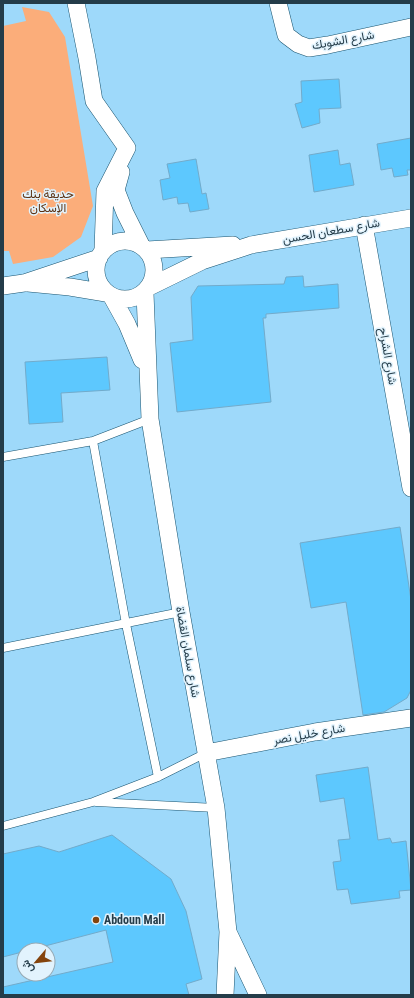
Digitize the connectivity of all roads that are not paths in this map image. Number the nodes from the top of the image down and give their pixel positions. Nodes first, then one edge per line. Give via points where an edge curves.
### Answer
1 (76, 3) edge
2 (278, 3) edge
3 (411, 27) edge
4 (127, 148) junction
5 (411, 218) edge
6 (364, 224) junction
7 (251, 245) junction
8 (144, 248) junction
9 (101, 254) junction
10 (24, 283) junction
11 (3, 286) edge
12 (148, 290) junction
13 (109, 295) junction
14 (147, 372) junction
15 (150, 419) junction
16 (93, 441) junction
17 (3, 457) edge
18 (411, 488) edge
19 (181, 612) junction
20 (126, 624) junction
21 (3, 648) edge
22 (411, 718) edge
23 (206, 753) junction
24 (158, 777) junction
25 (93, 802) junction
26 (216, 808) junction
27 (3, 826) edge
28 (228, 932) junction
29 (225, 995) edge
30 (258, 995) edge

1 - 4 street via 94,101
2 - 3 street, شارع الشوبك via 286,35 309,48
4 - 8 street via 116,190
4 - 9 street via 105,191
5 - 6 street, شارع سطعان الحسن
6 - 7 street, شارع سطعان الحسن
6 - 18 street, شارع الشراح
7 - 8 street, شارع سطعان الحسن
7 - 12 street, شارع سطعان الحسن via 202,261
8 - 9 street via 132,241 121,241 112,244
8 - 12 street via 152,258 155,268
9 - 10 street
9 - 13 street via 96,276
10 - 11 street
10 - 13 street via 70,287
12 - 13 street via 129,300
12 - 14 street, شارع سلمان القضاة
13 - 14 street, شارع سلمان القضاة via 127,324
14 - 15 street, شارع سلمان القضاة
15 - 16 lane
15 - 19 street, شارع سلمان القضاة
16 - 17 lane
16 - 20 lane
19 - 20 lane
19 - 23 street, شارع سلمان القضاة
20 - 21 lane
20 - 24 lane
22 - 23 street, شارع خليل نصر via 315,732
23 - 24 lane
23 - 26 street, شارع سلمان القضاة
24 - 25 lane
25 - 26 lane
25 - 27 lane
26 - 28 street, شارع سلمان القضاة
28 - 29 street, شارع سلمان القضاة
28 - 30 street, شارع سلمان القضاة

